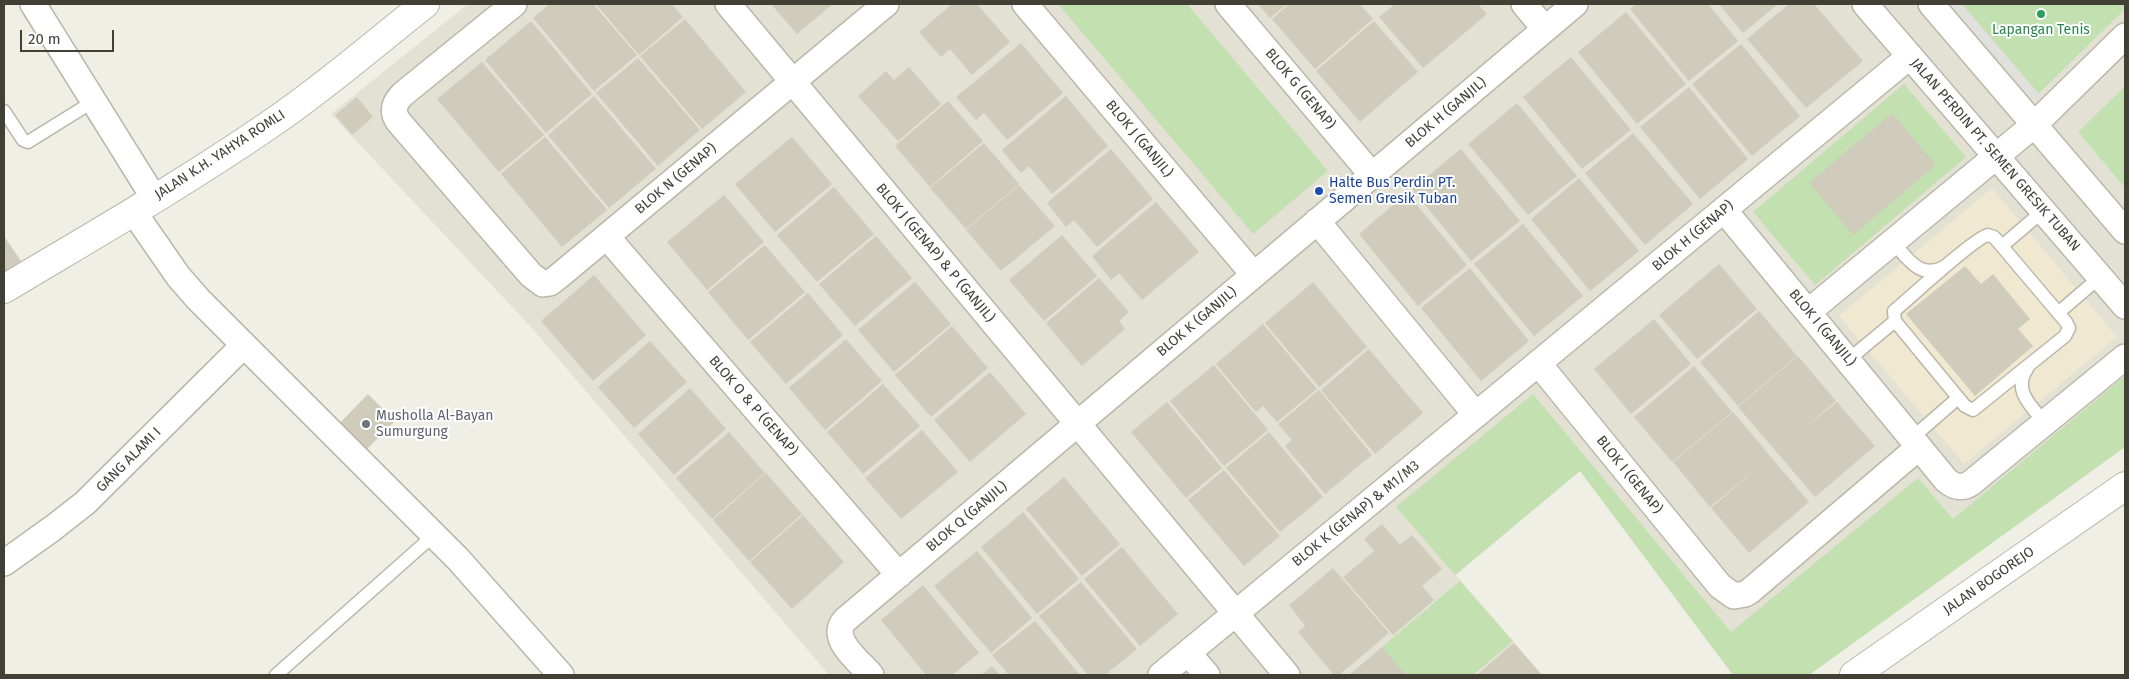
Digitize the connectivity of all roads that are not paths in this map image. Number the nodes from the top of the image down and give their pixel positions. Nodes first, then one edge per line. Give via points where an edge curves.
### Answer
1 (33, 4) edge
2 (425, 4) edge
3 (514, 4) edge
4 (728, 4) edge
5 (886, 4) edge
6 (1025, 4) edge
7 (1228, 4) edge
8 (1524, 4) edge
9 (1575, 4) edge
10 (1865, 4) edge
11 (1931, 4) edge
12 (1545, 29) junction
13 (2125, 36) edge
14 (1910, 56) junction
15 (793, 82) junction
16 (94, 101) junction
17 (4, 111) edge
18 (2034, 125) junction
19 (1996, 156) junction
20 (1372, 175) junction
21 (144, 205) junction
22 (1724, 210) junction
23 (2043, 211) junction
24 (1317, 221) junction
25 (2125, 231) edge
26 (607, 237) junction
27 (1893, 242) junction
28 (2002, 246) junction
29 (1948, 265) junction
30 (1254, 275) junction
31 (2100, 277) junction
32 (4, 289) edge
33 (2125, 306) edge
34 (1808, 312) junction
35 (2058, 312) junction
36 (1894, 322) junction
37 (244, 345) junction
38 (2125, 357) edge
39 (1848, 360) junction
40 (2031, 363) junction
41 (1538, 364) junction
42 (1958, 398) junction
43 (1476, 415) junction
44 (2045, 423) junction
45 (1078, 424) junction
46 (1915, 443) junction
47 (2125, 486) edge
48 (434, 535) junction
49 (4, 564) edge
50 (899, 575) junction
51 (1235, 613) junction
52 (1188, 652) junction
53 (276, 675) edge
54 (561, 675) edge
55 (871, 675) edge
56 (1161, 675) edge
57 (1207, 675) edge
58 (1287, 675) edge
59 (1854, 675) edge

1 - 16 street
2 - 21 street, JALAN K.H. YAHYA ROMLI via 278,119
3 - 26 street, BLOK N (GENAP) via 403,94 394,106 394,113 535,280 543,284 550,282
4 - 15 street, BLOK J (GENAP) & P (GANJIL)
5 - 15 street, BLOK N (GENAP)
6 - 30 street, BLOK J (GANJIL)
7 - 20 street, BLOK G (GENAP)
8 - 12 street
9 - 12 street, BLOK H (GANJIL)
10 - 14 street, JALAN PERDIN PT. SEMEN GRESIK TUBAN
11 - 18 street
12 - 20 street, BLOK H (GANJIL)
13 - 18 street
14 - 19 street, JALAN PERDIN PT. SEMEN GRESIK TUBAN
14 - 22 street, BLOK H (GENAP)
15 - 26 street, BLOK N (GENAP)
15 - 45 street, BLOK J (GENAP) & P (GANJIL)
16 - 17 lane via 28,142 23,140
16 - 21 street
18 - 19 street
18 - 25 street
19 - 23 street, JALAN PERDIN PT. SEMEN GRESIK TUBAN
19 - 27 street
20 - 24 street, BLOK H (GANJIL)
21 - 32 street, JALAN K.H. YAHYA ROMLI
21 - 37 street via 178,276
22 - 34 street, BLOK I (GANJIL)
22 - 41 street, BLOK H (GENAP)
23 - 28 lane
23 - 31 street, JALAN PERDIN PT. SEMEN GRESIK TUBAN
24 - 30 street, BLOK K (GANJIL)
24 - 43 street
26 - 50 street, BLOK O & P (GENAP)
27 - 29 lane via 1920,270 1934,271
27 - 34 street
28 - 29 lane via 1994,237 1985,235
28 - 35 lane
29 - 36 lane via 1894,312
30 - 45 street, BLOK K (GANJIL)
31 - 33 street, JALAN PERDIN PT. SEMEN GRESIK TUBAN
31 - 35 lane
34 - 39 street, BLOK I (GANJIL)
35 - 40 lane via 2068,326 2067,334
36 - 39 lane
36 - 42 lane
37 - 48 street
37 - 49 street, GANG ALAMI I via 85,503
38 - 44 street
39 - 46 street, BLOK I (GANJIL)
40 - 42 lane via 1976,409 1967,408
40 - 44 lane via 2021,380 2022,395
41 - 43 street, BLOK H (GENAP)
41 - 46 street, BLOK I (GENAP) via 1720,586 1734,596 1745,594
42 - 46 lane
43 - 51 street, BLOK K (GENAP) & M1/M3
44 - 46 street, BLOK I (GANJIL) via 1961,487 1946,480
45 - 50 street, BLOK Q (GANJIL)
45 - 51 street, BLOK J (GENAP) & P (GANJIL)
47 - 59 street, JALAN BOGOREJO
48 - 53 lane
48 - 54 street
50 - 55 street, BLOK Q (GANJIL) via 843,622 839,635
51 - 52 street, BLOK K (GENAP) & M1/M3
51 - 58 street, BLOK J (GENAP) & P (GANJIL)
52 - 56 street, BLOK K (GENAP) & M1/M3
52 - 57 street

